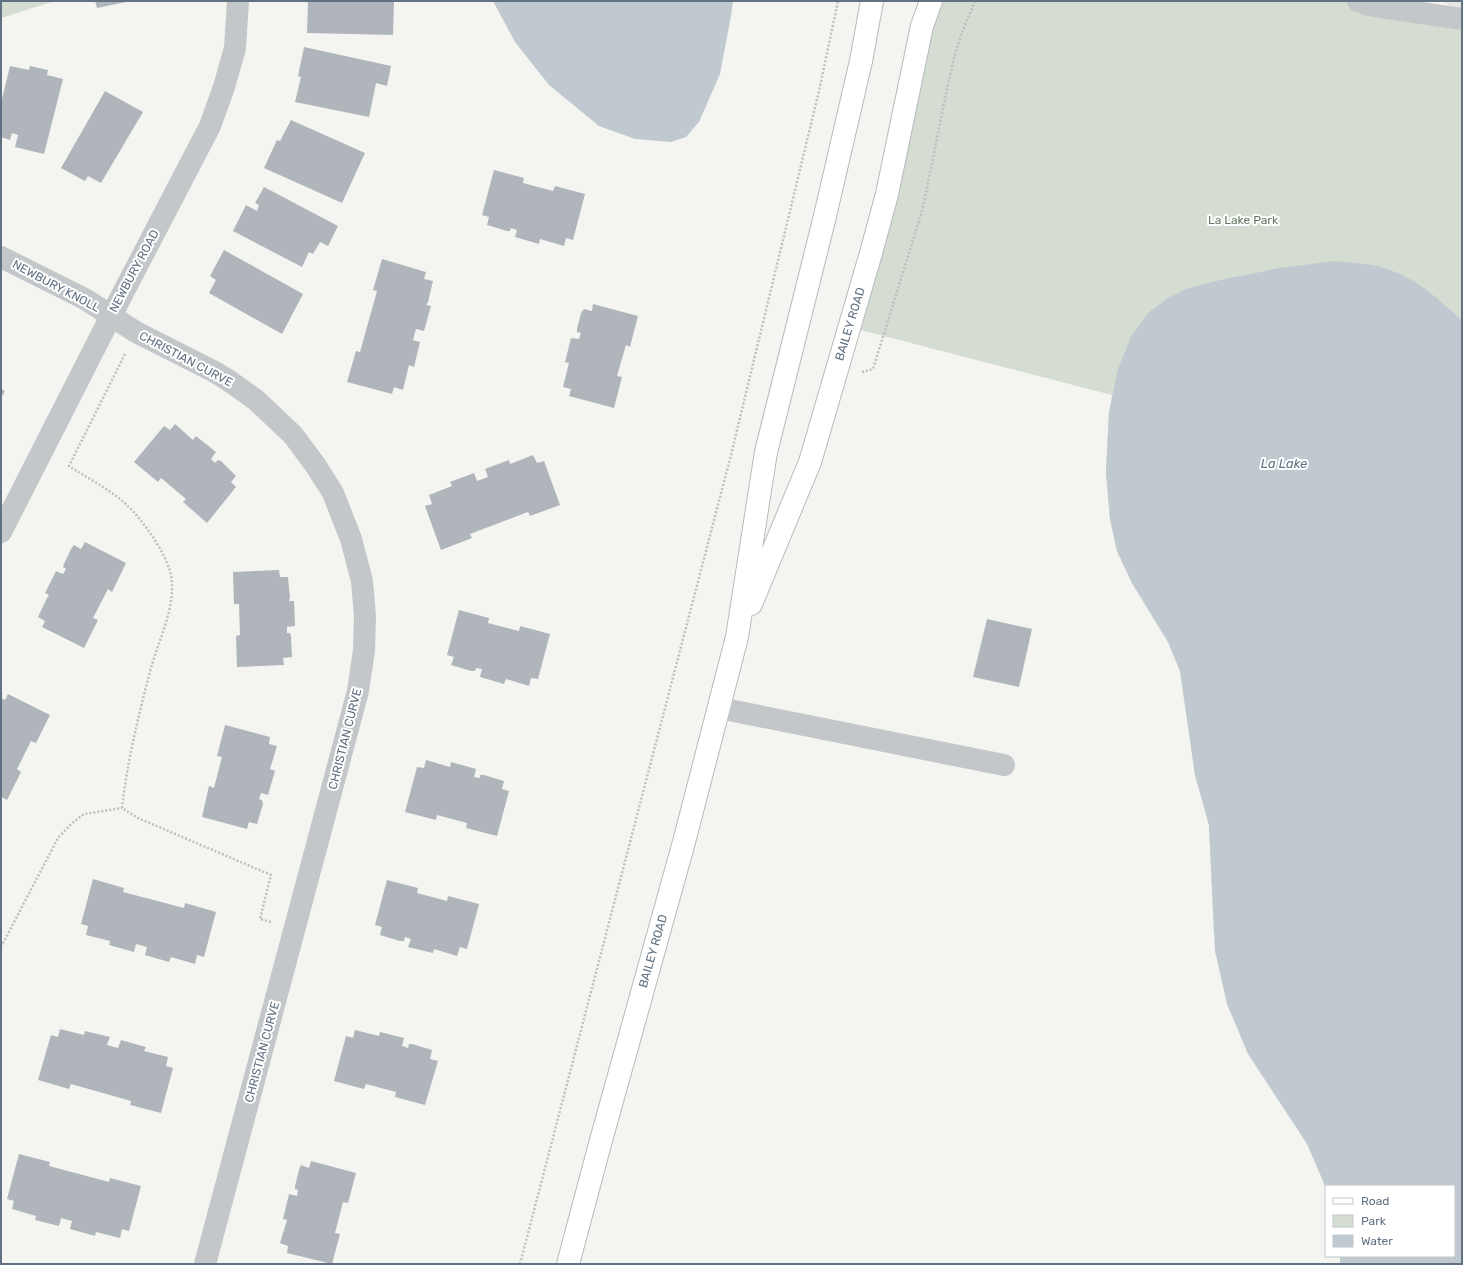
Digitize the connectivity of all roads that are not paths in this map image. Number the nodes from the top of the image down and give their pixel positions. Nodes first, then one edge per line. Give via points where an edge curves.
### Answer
1 (238, 1) edge
2 (872, 1) edge
3 (931, 1) edge
4 (1358, 1) edge
5 (1441, 1) edge
6 (1462, 12) edge
7 (1462, 19) edge
8 (1, 257) edge
9 (111, 316) junction
10 (1, 532) edge
11 (737, 637) junction
12 (719, 708) junction
13 (1004, 765) dead end
14 (205, 1264) edge
15 (568, 1264) edge

1 - 9 street, NEWBURY ROAD via 235,48 210,126
2 - 11 main road, BAILEY ROAD via 861,61 825,216 766,452
3 - 11 main road, BAILEY ROAD via 922,26 887,194 810,462
4 - 7 street
5 - 6 street
8 - 9 street, NEWBURY KNOLL via 85,299
9 - 10 street, NEWBURY ROAD
9 - 14 street, CHRISTIAN CURVE via 136,332 228,380 256,400 293,435 333,493 351,539 362,581 364,650 358,691
11 - 12 main road, BAILEY ROAD
12 - 13 street
12 - 15 main road, BAILEY ROAD

